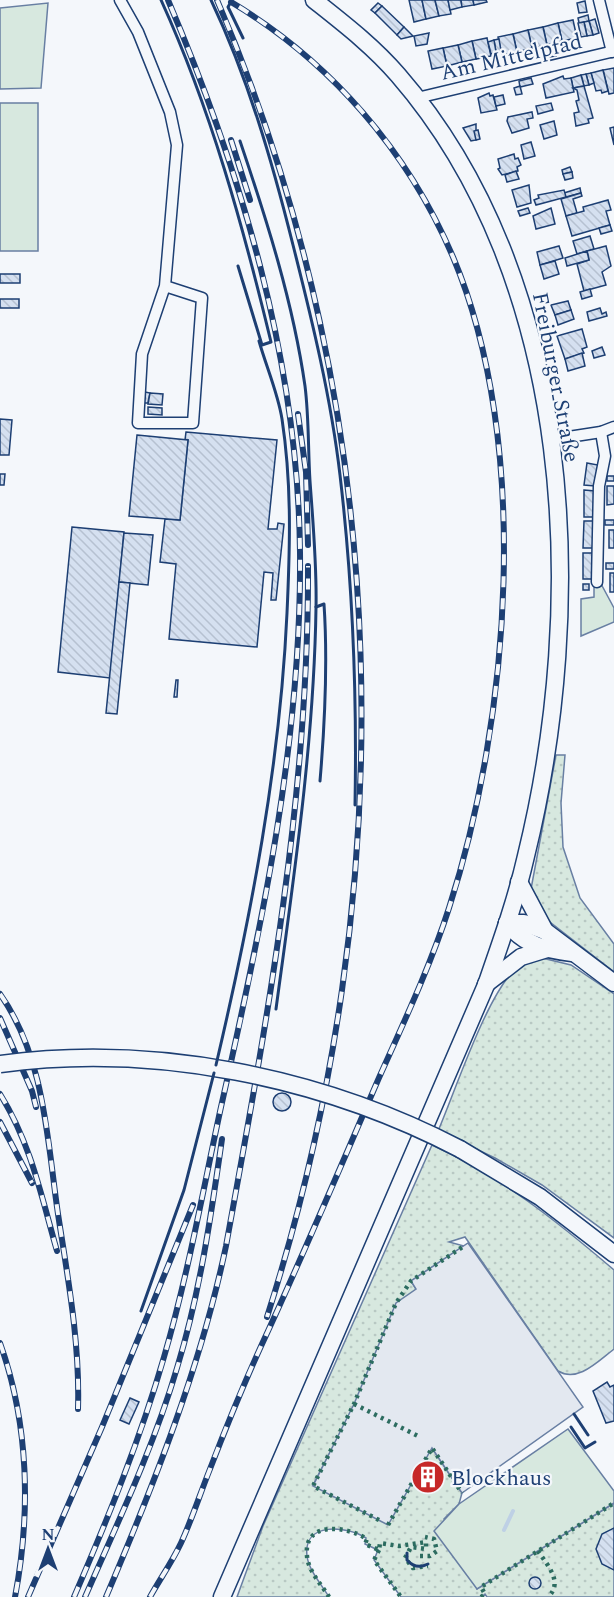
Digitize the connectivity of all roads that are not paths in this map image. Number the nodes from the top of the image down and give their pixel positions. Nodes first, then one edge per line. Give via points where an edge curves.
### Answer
1 (120, 0) edge
2 (314, 0) edge
3 (599, 0) edge
4 (613, 52) edge
5 (417, 98) junction
6 (165, 286) junction
7 (614, 427) edge
8 (601, 432) junction
9 (549, 441) junction
10 (597, 582) dead end
11 (519, 882) junction
12 (507, 923) junction
13 (546, 931) junction
14 (547, 949) junction
15 (572, 953) junction
16 (614, 983) edge
17 (486, 985) junction
18 (0, 1064) edge
19 (614, 1254) edge
20 (222, 1597) edge

1 - 6 street via 138,32 166,102 177,145
2 - 5 main road, Freiburger Straße via 383,58
3 - 4 street
4 - 5 street, Am Mittelpfad
5 - 9 main road, Freiburger Straße via 469,177 501,242 531,341
6 - 6 street via 142,354 138,423 193,423 202,298
7 - 8 street
8 - 9 street
8 - 10 street via 605,456 599,486
9 - 11 main road, Freiburger Straße via 556,510 558,618 554,689 542,781
11 - 12 main road, Freiburger Straße
11 - 13 main road
12 - 13 main road via 524,923
12 - 14 main road via 522,939
12 - 17 main road, Freiburger Straße
13 - 15 main road
14 - 15 main road
14 - 17 main road via 521,957
15 - 16 main road
17 - 20 main road, Freiburger Straße
18 - 19 main road, bridge via 124,1060 179,1064 288,1083 378,1112 460,1149 540,1197

